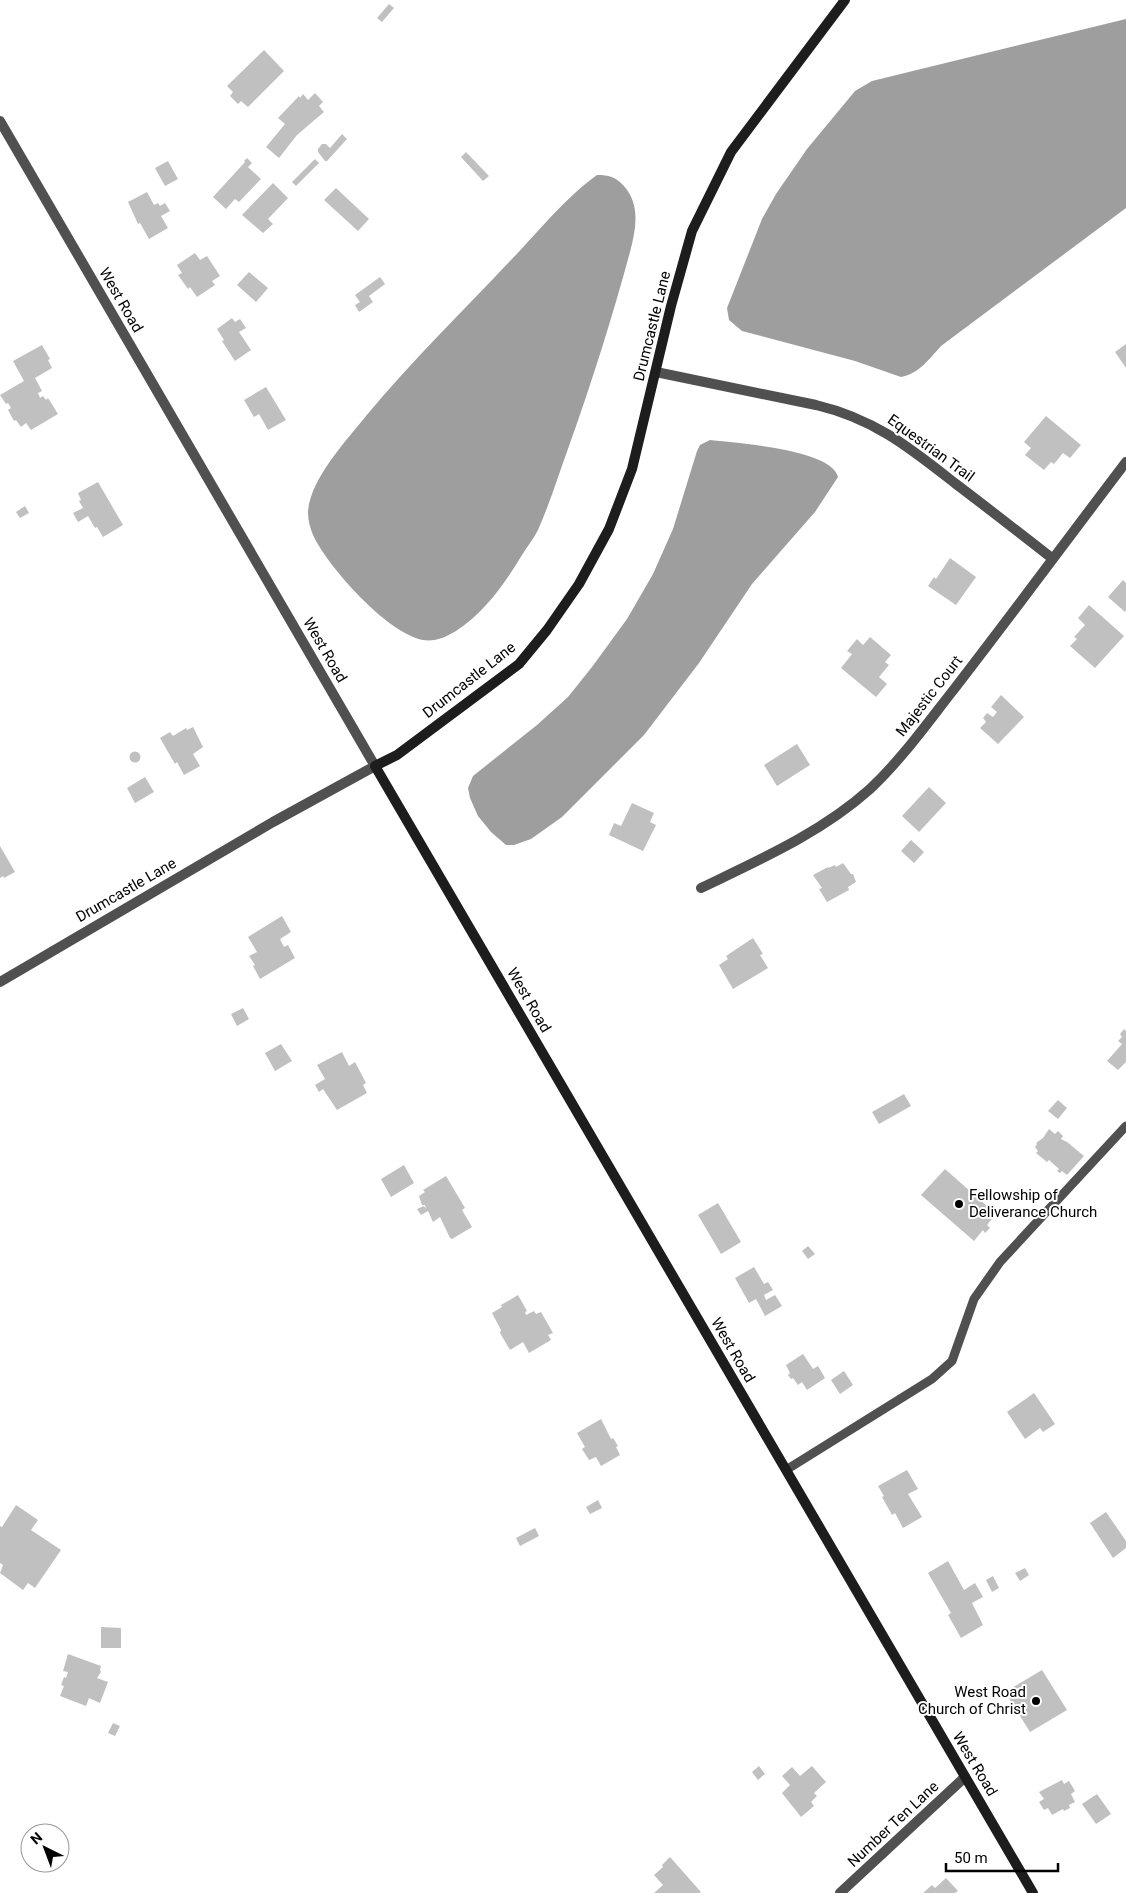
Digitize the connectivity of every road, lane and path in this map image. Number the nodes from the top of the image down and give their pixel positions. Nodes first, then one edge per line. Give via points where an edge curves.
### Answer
1 (845, 0) edge
2 (0, 122) edge
3 (656, 372) junction
4 (1126, 462) edge
5 (1053, 559) junction
6 (375, 766) junction
7 (701, 888) dead end
8 (0, 982) edge
9 (1126, 1126) edge
10 (786, 1470) junction
11 (965, 1777) junction
12 (840, 1893) edge
13 (1034, 1893) edge

1 - 3 street, Drumcastle Lane via 731,152 716,179 692,231
2 - 6 street, West Road
3 - 5 street, Equestrian Trail via 824,406 865,421 902,443
3 - 6 street, Drumcastle Lane via 632,469 609,529 579,584 547,630 519,664 397,755
4 - 5 street, Majestic Court
5 - 7 street, Majestic Court via 896,762 870,789 811,832
6 - 8 street, Drumcastle Lane
6 - 10 street, West Road
9 - 10 lane via 1000,1262 974,1299 952,1362 932,1379
10 - 11 street, West Road
11 - 12 street, Number Ten Lane
11 - 13 street, West Road

